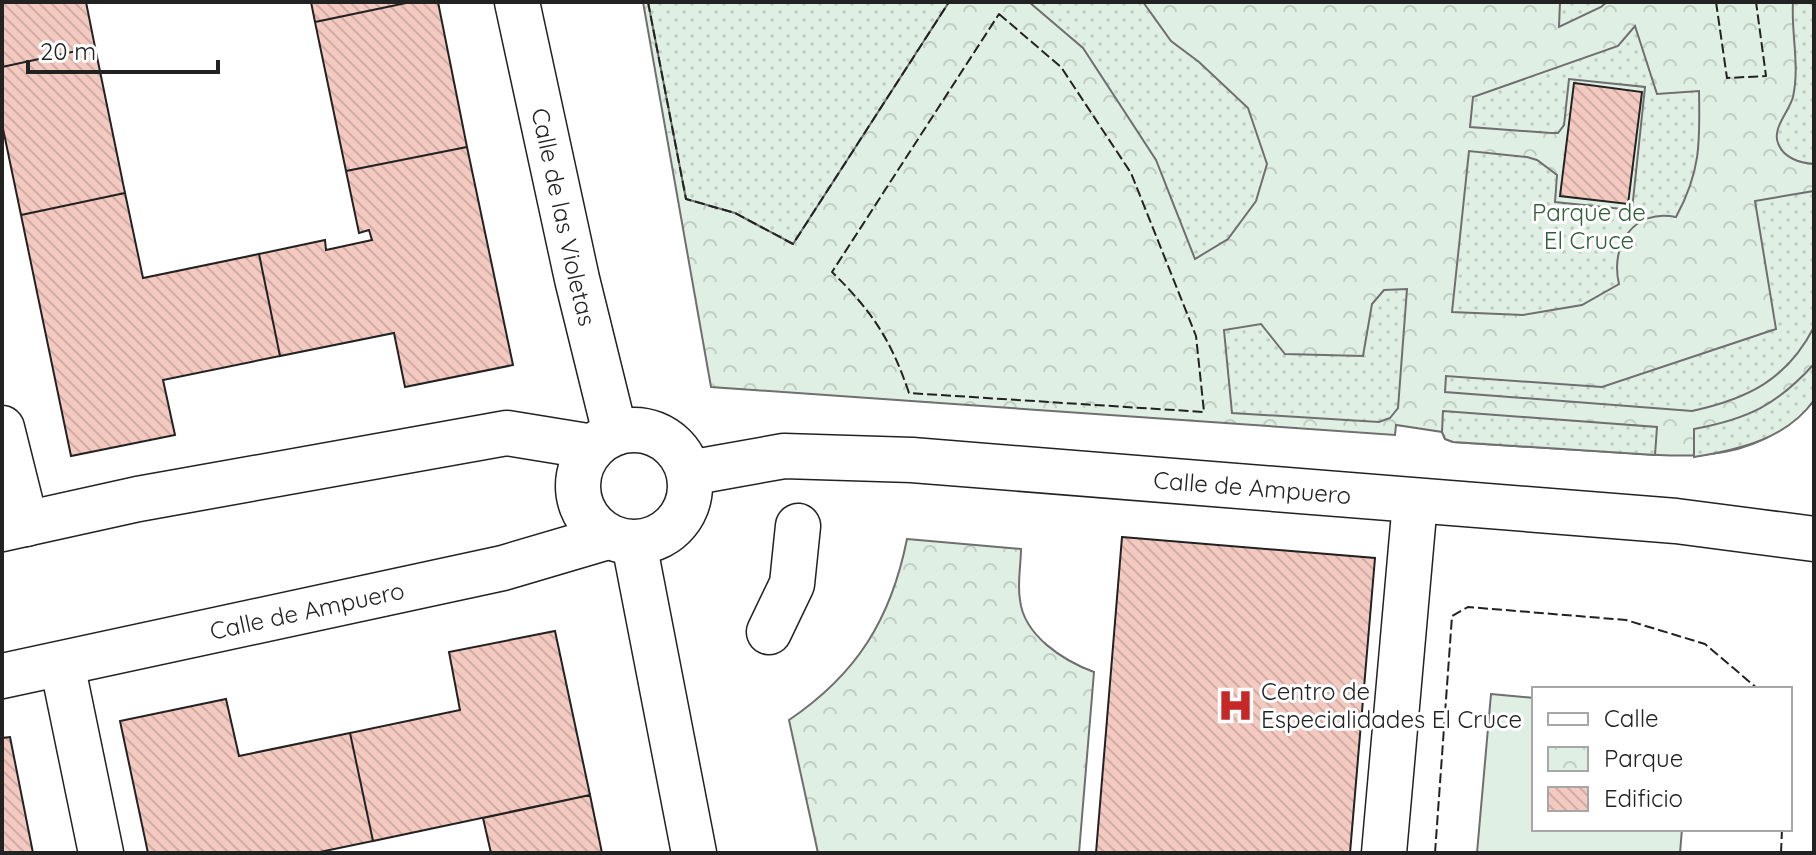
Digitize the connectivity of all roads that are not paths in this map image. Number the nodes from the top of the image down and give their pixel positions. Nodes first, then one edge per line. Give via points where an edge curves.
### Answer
1 (517, 2) edge
2 (2, 428) edge
3 (604, 440) junction
4 (689, 473) junction
5 (1415, 502) junction
6 (798, 526) dead end
7 (14, 527) edge
8 (1814, 539) edge
9 (621, 540) junction
10 (769, 632) dead end
11 (62, 664) junction
12 (2, 676) edge
13 (101, 853) edge
14 (694, 853) edge
15 (1384, 853) edge

1 - 3 street, Calle de las Violetas via 577,279
2 - 7 street
3 - 4 street via 634,429 653,433 682,456
3 - 7 street via 507,433 138,499
3 - 9 street via 583,461 578,495 594,526
4 - 5 street, Calle de Ampuero via 784,456 912,460
4 - 9 street via 691,490 679,521 651,541
5 - 8 street, Calle de Ampuero via 1676,521
5 - 15 street
6 - 10 street via 792,584
9 - 11 street, Calle de Ampuero
9 - 14 street
11 - 12 street, Calle de Ampuero
11 - 13 street

